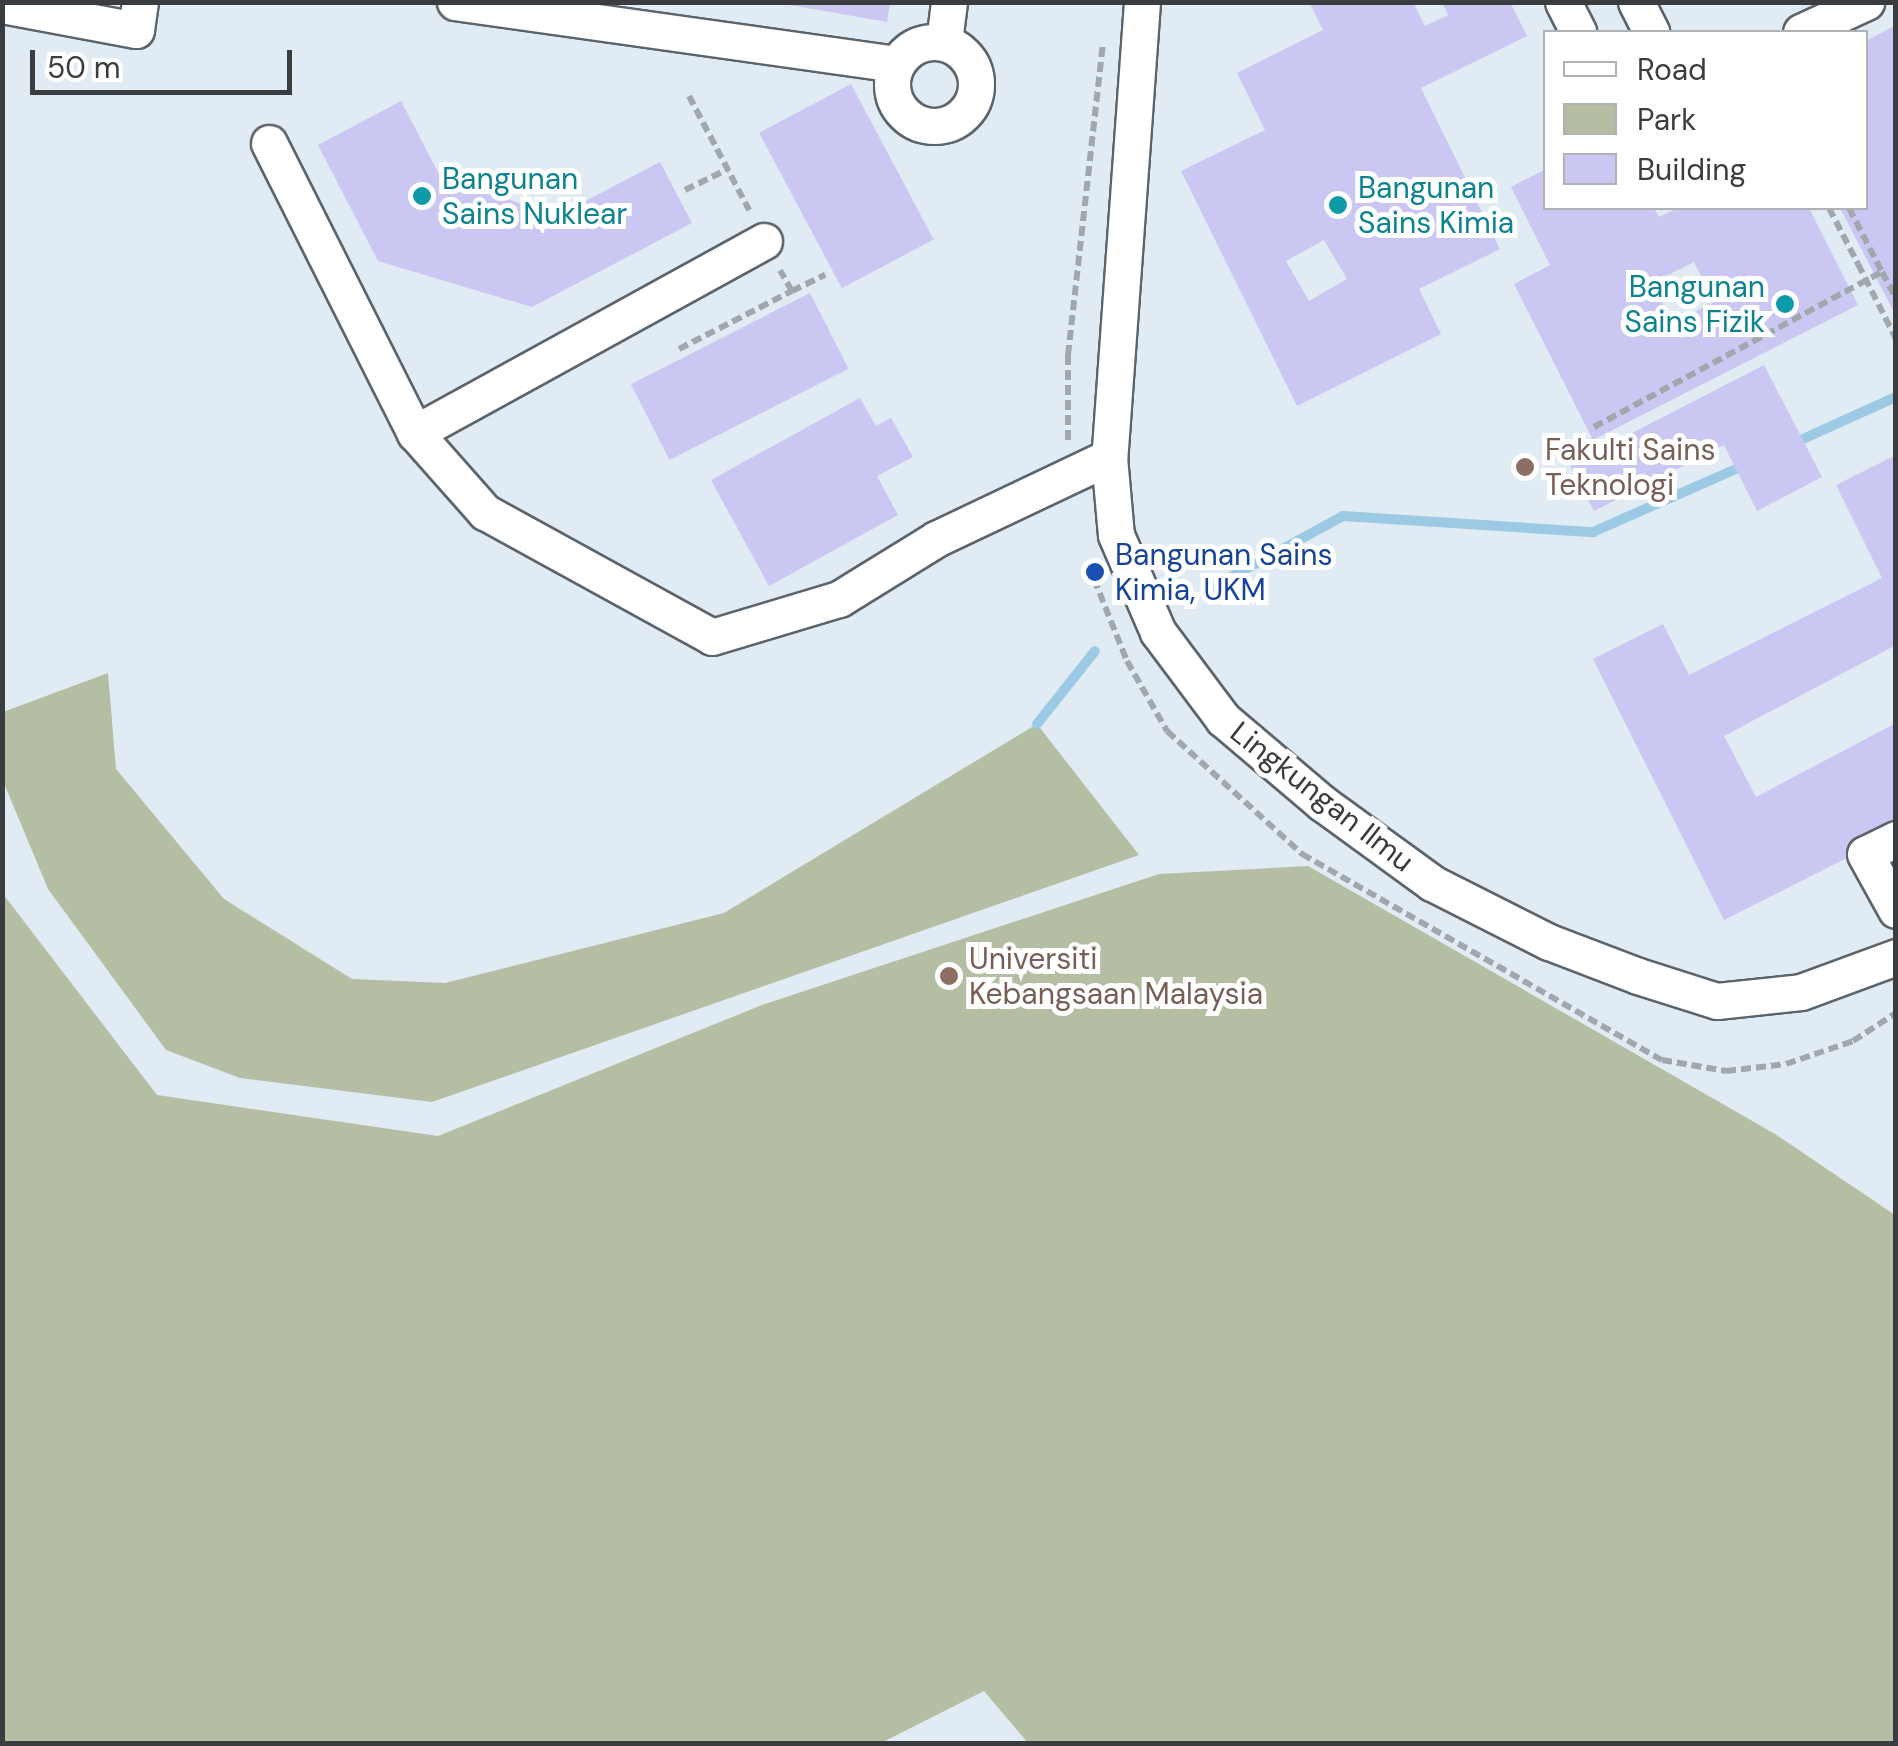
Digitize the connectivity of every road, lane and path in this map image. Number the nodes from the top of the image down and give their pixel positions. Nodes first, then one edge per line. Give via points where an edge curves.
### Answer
1 (455, 2) edge
2 (949, 2) edge
3 (1142, 2) edge
4 (1563, 2) edge
5 (1636, 2) edge
6 (1866, 2) edge
7 (2, 5) edge
8 (138, 16) edge
9 (1577, 30) edge
10 (1650, 30) edge
11 (1805, 30) edge
12 (1106, 34) dead end
13 (944, 42) junction
14 (896, 64) junction
15 (269, 143) dead end
16 (728, 169) dead end
17 (685, 190) dead end
18 (1830, 210) edge
19 (1850, 210) edge
20 (764, 242) dead end
21 (1882, 272) junction
22 (825, 275) dead end
23 (792, 292) dead end
24 (1896, 298) edge
25 (1896, 339) edge
26 (1594, 427) dead end
27 (415, 432) junction
28 (1069, 446) dead end
29 (1108, 457) junction
30 (1896, 839) edge
31 (1896, 910) edge
32 (1896, 957) edge

1 - 14 street
2 - 13 street
3 - 29 street, Lingkungan Ilmu
4 - 9 street
5 - 10 street
6 - 11 street
7 - 8 street
12 - 28 path via 1096,65 1072,316
13 - 14 street via 916,45
13 - 14 street via 967,57 976,84 968,110 945,125 906,116 892,91
15 - 27 street
16 - 17 path
18 - 25 path, bridge
19 - 21 path
20 - 27 street
21 - 24 path
21 - 26 path
22 - 23 path
27 - 29 street via 485,512 712,637 839,599 936,539
29 - 32 street, Lingkungan Ilmu via 1116,535 1141,599 1224,720 1432,883 1549,942 1717,1000 1801,992
30 - 31 street via 1865,854

